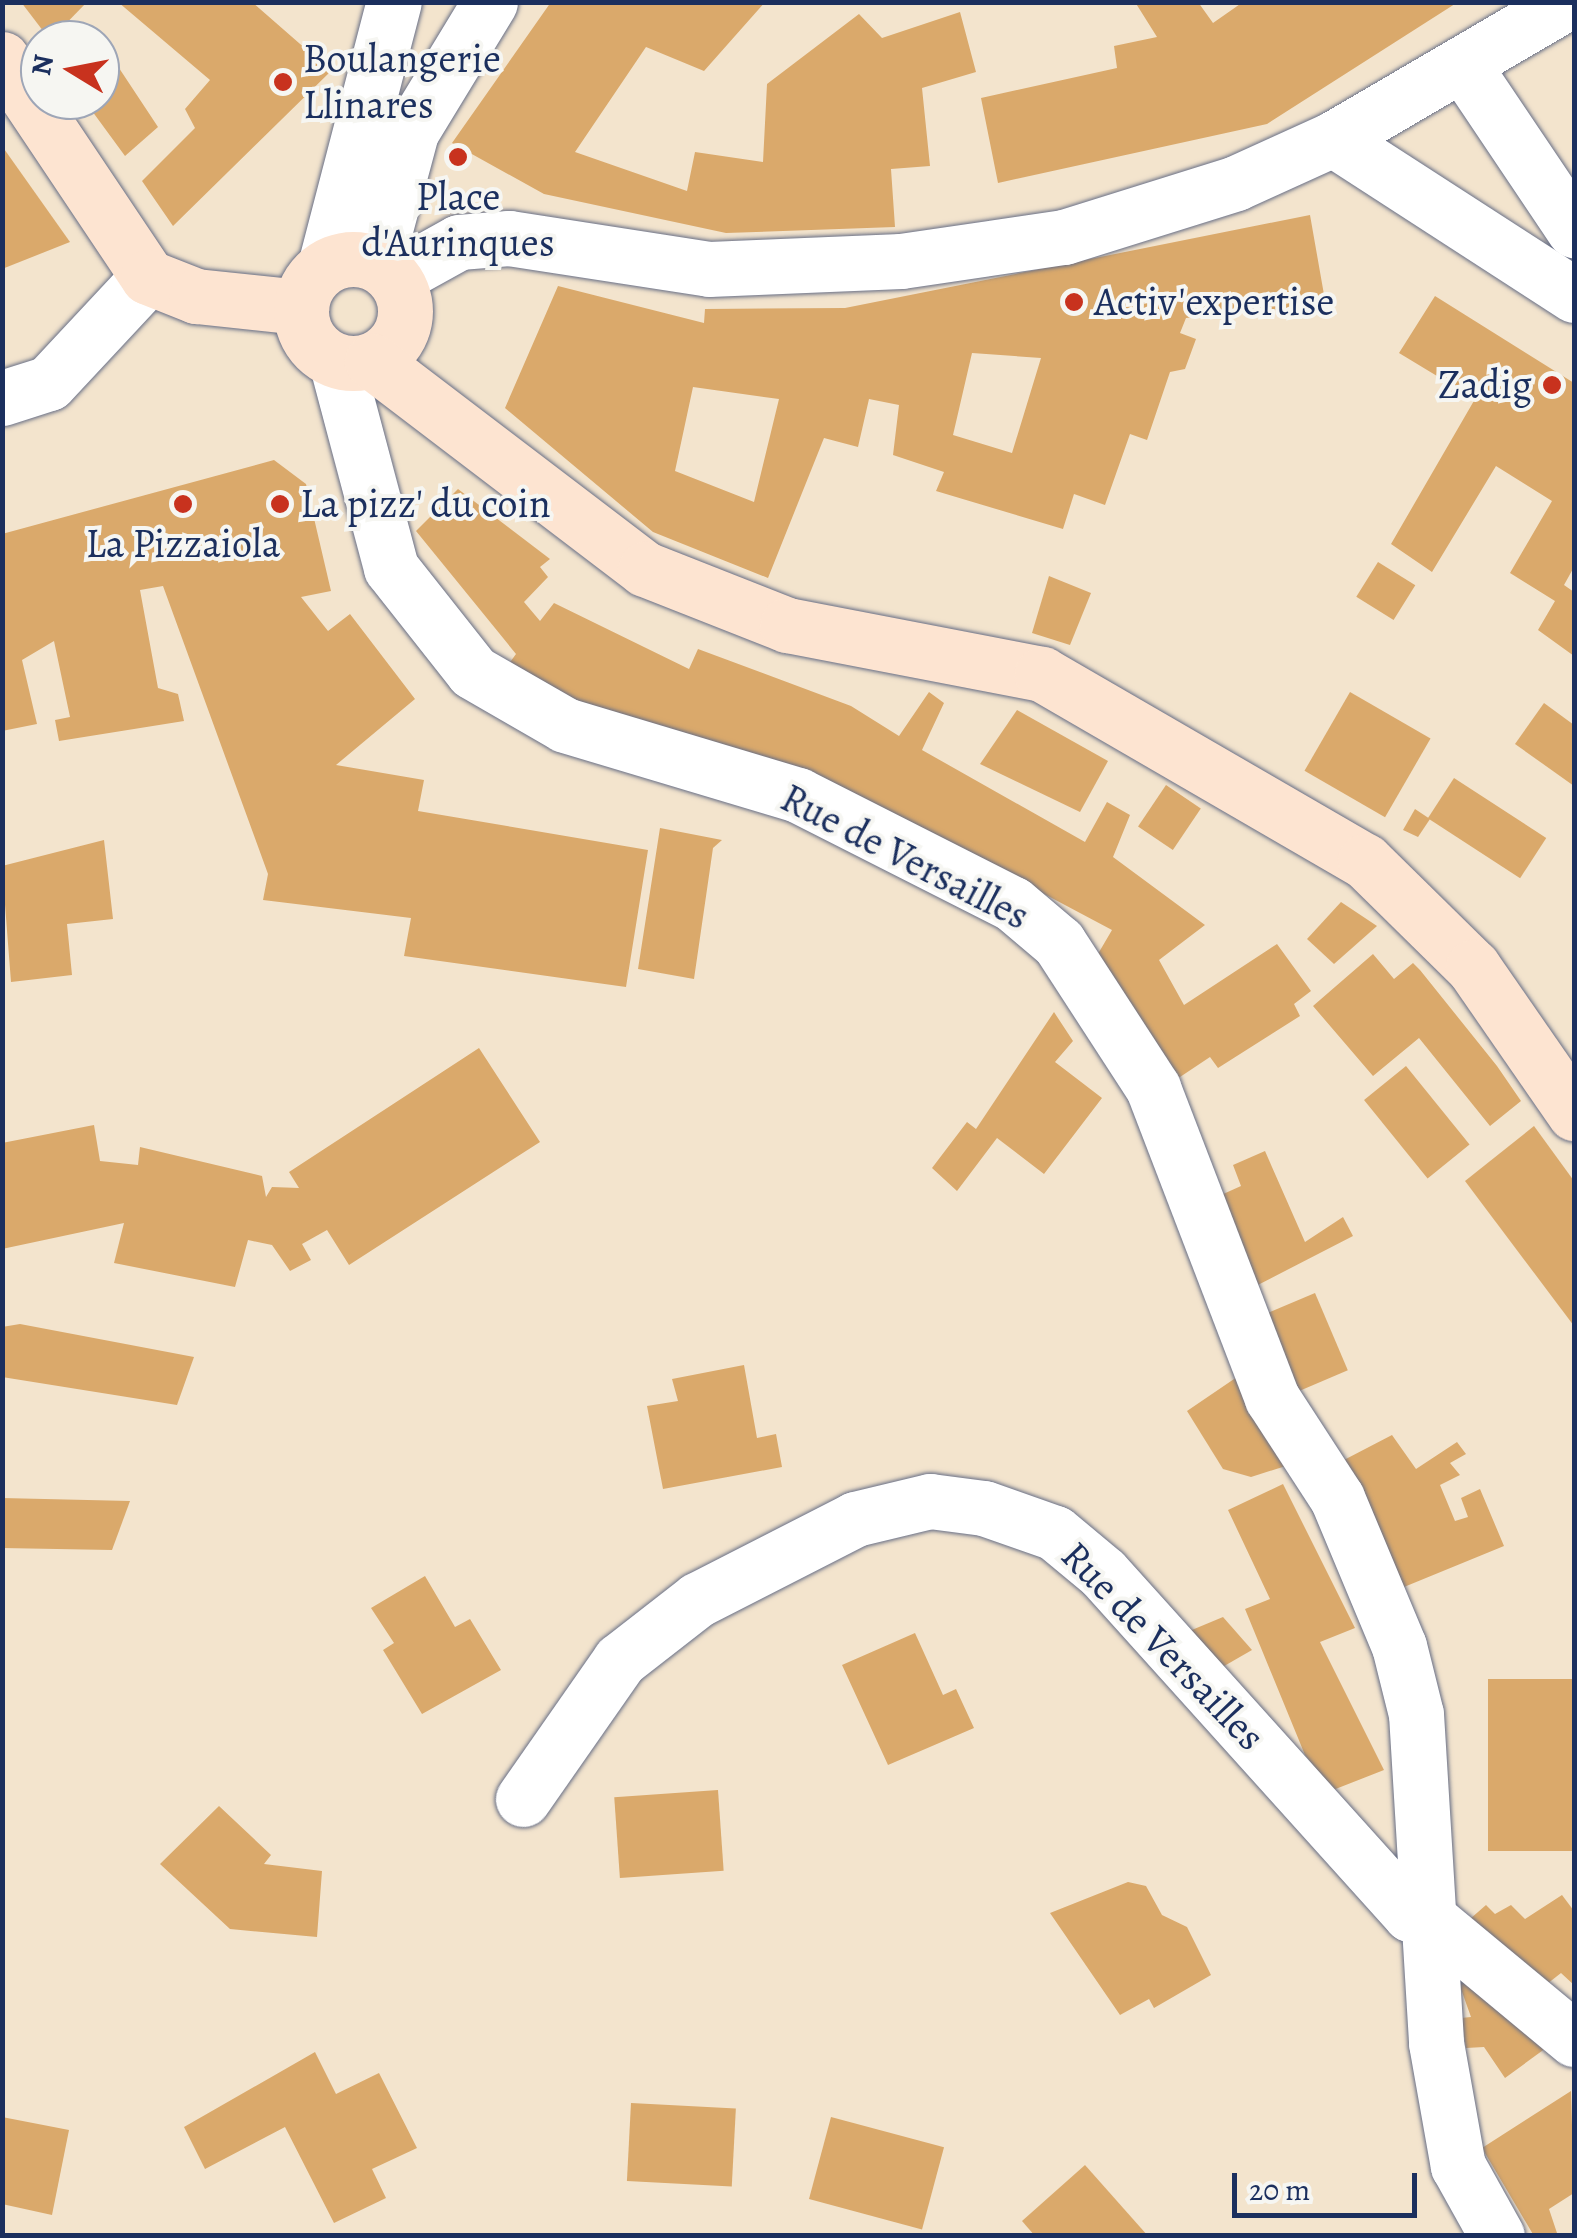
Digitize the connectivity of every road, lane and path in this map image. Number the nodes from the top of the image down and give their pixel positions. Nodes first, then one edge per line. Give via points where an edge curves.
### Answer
1 (394, 2) edge
2 (490, 2) edge
3 (1567, 2) edge
4 (2, 59) edge
5 (1462, 65) junction
6 (1334, 139) junction
7 (1574, 230) edge
8 (148, 277) junction
9 (349, 279) junction
10 (1574, 295) edge
11 (354, 361) junction
12 (2, 398) edge
13 (1574, 1113) edge
14 (523, 1799) dead end
15 (1432, 1921) junction
16 (1574, 2039) edge
17 (1497, 2236) edge

1 - 9 street
2 - 9 street via 411,132
3 - 5 street
4 - 8 main road
5 - 6 street
5 - 7 street
6 - 9 street via 1236,182 1046,240 901,261 709,269 509,238 459,242
6 - 10 street
8 - 9 main road via 196,296
8 - 12 street via 49,383
9 - 11 main road via 310,340
9 - 11 main road via 405,323
11 - 13 main road via 645,570 786,625 1042,674 1365,862 1473,967
11 - 15 street, Rue de Versailles via 391,568 473,672 565,725 798,795 1014,904 1059,942 1152,1088 1272,1398 1338,1498 1399,1646 1416,1714
14 - 15 street, Rue de Versailles via 620,1660 697,1600 855,1519 930,1501 984,1508 1055,1533 1079,1553 1410,1914
15 - 16 street
15 - 17 street, Rue de Versailles via 1436,2043 1458,2166

